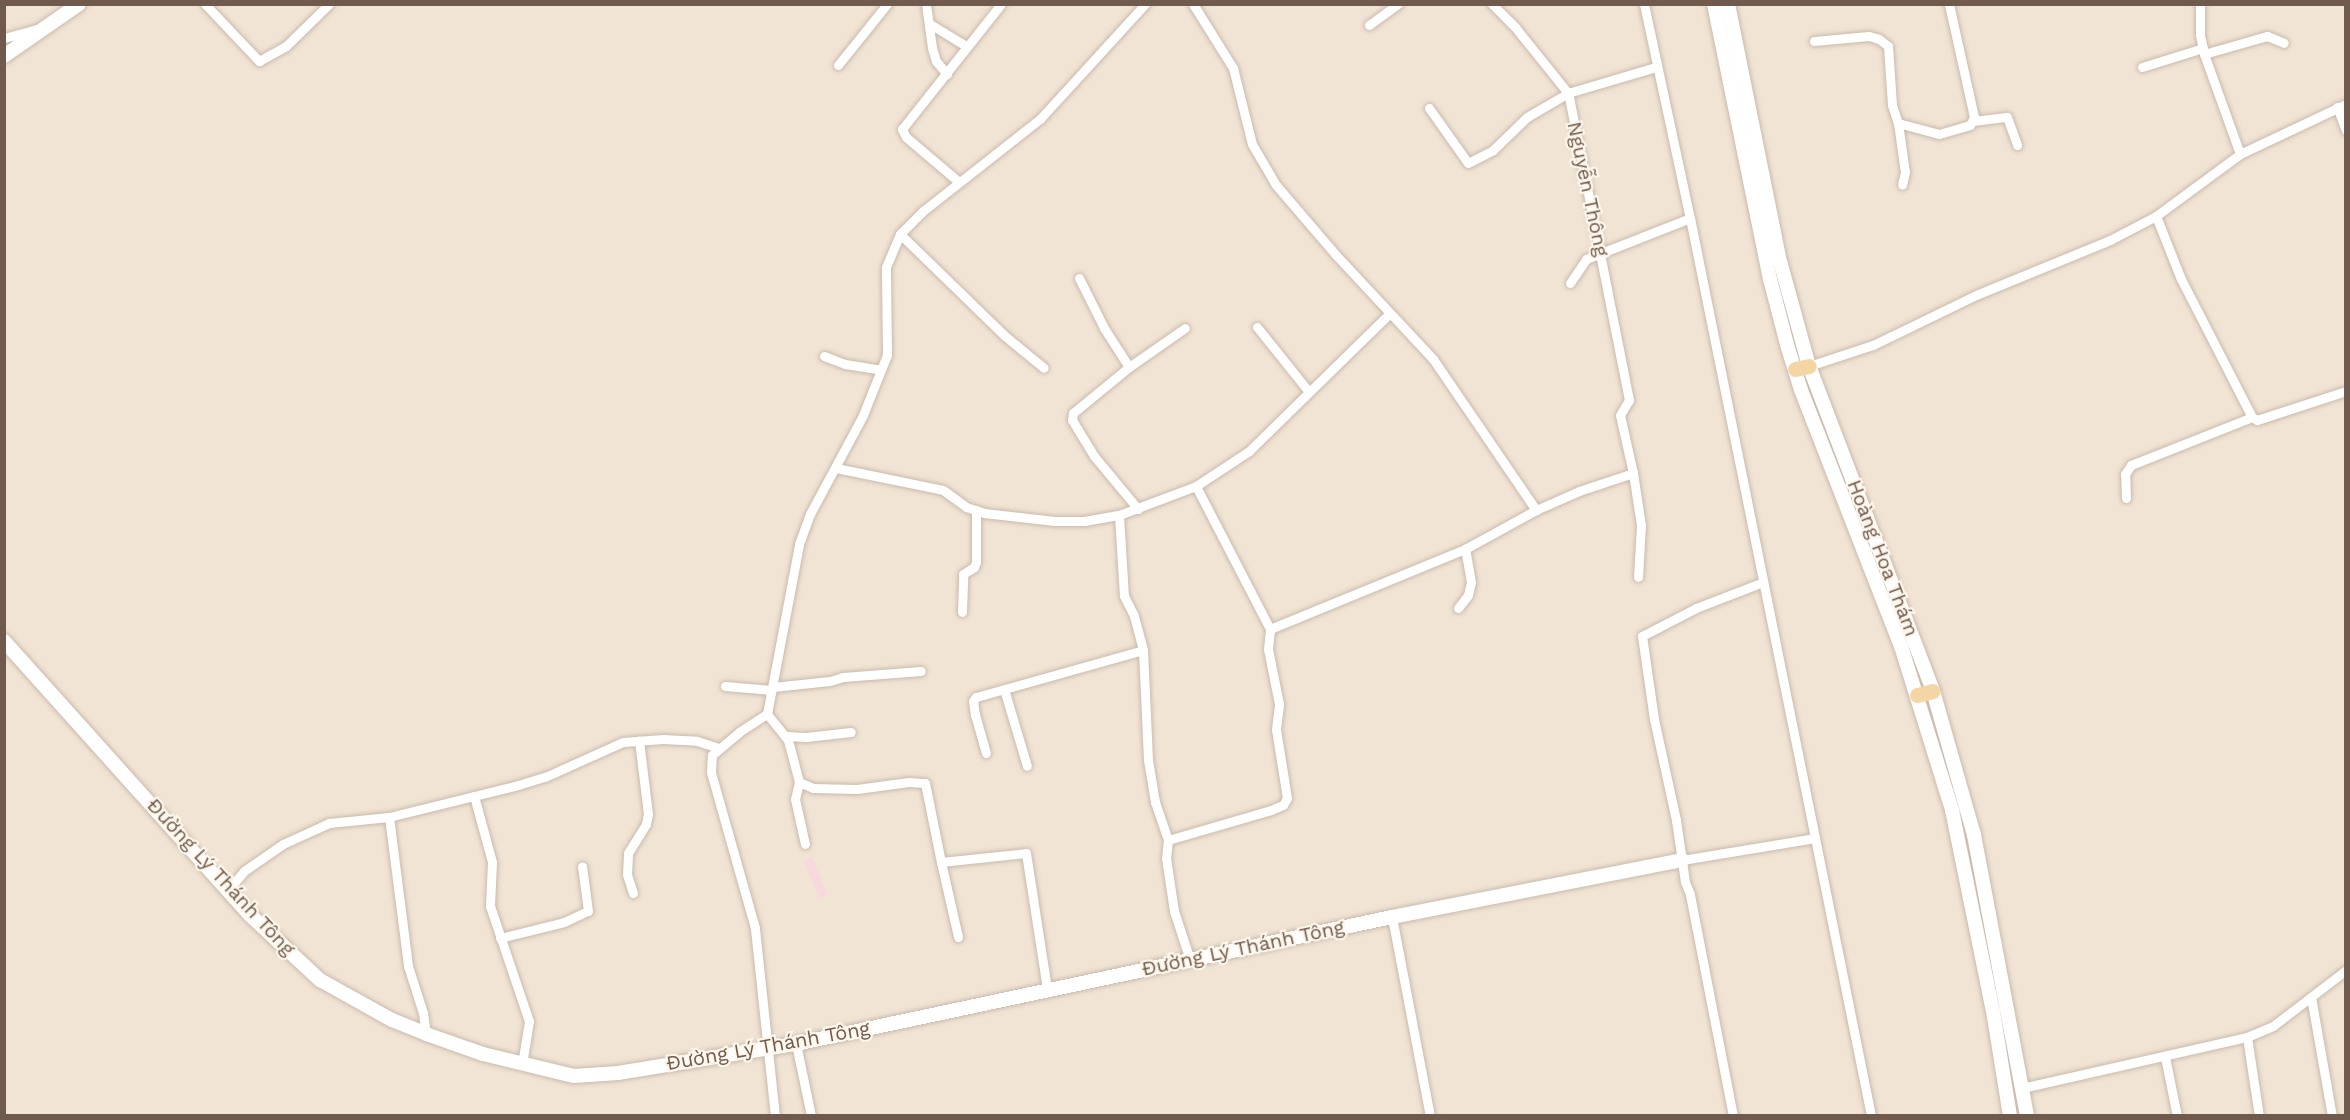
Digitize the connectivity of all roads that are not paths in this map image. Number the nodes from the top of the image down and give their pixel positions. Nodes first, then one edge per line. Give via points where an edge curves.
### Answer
1 (79, 4) edge
2 (205, 4) edge
3 (329, 4) edge
4 (888, 4) edge
5 (926, 4) edge
6 (1001, 4) edge
7 (1144, 4) edge
8 (1193, 4) edge
9 (1398, 4) edge
10 (1492, 4) edge
11 (1644, 4) edge
12 (1714, 4) edge
13 (1728, 4) edge
14 (1949, 4) edge
15 (2200, 4) edge
16 (930, 24) junction
17 (1369, 25) dead end
18 (47, 26) junction
19 (4, 38) edge
20 (1814, 41) dead end
21 (2284, 43) dead end
22 (966, 46) junction
23 (2203, 51) junction
24 (4, 56) edge
25 (838, 65) dead end
26 (1656, 67) junction
27 (2142, 67) dead end
28 (947, 74) junction
29 (1568, 93) junction
30 (2341, 106) edge
31 (1429, 108) dead end
32 (1973, 121) junction
33 (1898, 123) junction
34 (2346, 130) edge
35 (2017, 145) dead end
36 (2240, 154) junction
37 (959, 183) junction
38 (1902, 185) dead end
39 (2156, 216) junction
40 (1690, 218) junction
41 (900, 234) junction
42 (1601, 252) junction
43 (1079, 278) dead end
44 (1570, 283) dead end
45 (1389, 314) junction
46 (1257, 327) dead end
47 (1185, 328) dead end
48 (824, 356) dead end
49 (1129, 367) junction
50 (1044, 368) dead end
51 (1802, 368) junction
52 (881, 370) junction
53 (2346, 391) edge
54 (1309, 392) junction
55 (2252, 417) junction
56 (836, 468) junction
57 (1634, 473) junction
58 (1196, 486) junction
59 (2127, 498) dead end
60 (1138, 509) junction
61 (976, 510) junction
62 (1536, 510) junction
63 (1119, 515) junction
64 (1465, 549) junction
65 (1638, 577) dead end
66 (1763, 582) junction
67 (1458, 608) dead end
68 (962, 612) dead end
69 (1270, 629) junction
70 (4, 640) edge
71 (1143, 650) junction
72 (921, 670) dead end
73 (725, 686) dead end
74 (773, 688) junction
75 (1004, 689) junction
76 (1933, 691) junction
77 (1917, 695) junction
78 (767, 714) junction
79 (851, 732) dead end
80 (786, 736) junction
81 (639, 741) junction
82 (718, 748) junction
83 (986, 753) dead end
84 (1027, 766) dead end
85 (799, 782) junction
86 (474, 796) junction
87 (389, 817) junction
88 (1815, 838) junction
89 (1168, 840) junction
90 (805, 844) dead end
91 (1682, 860) junction
92 (941, 862) junction
93 (582, 866) dead end
94 (229, 889) junction
95 (633, 893) dead end
96 (1392, 917) junction
97 (958, 937) dead end
98 (500, 938) junction
99 (1190, 960) junction
100 (2346, 970) edge
101 (1047, 988) junction
102 (2311, 997) junction
103 (426, 1034) junction
104 (2247, 1037) junction
105 (796, 1044) junction
106 (766, 1048) junction
107 (2165, 1057) junction
108 (522, 1065) junction
109 (2022, 1088) junction
110 (775, 1116) edge
111 (811, 1116) edge
112 (1430, 1116) edge
113 (1733, 1116) edge
114 (1870, 1116) edge
115 (2010, 1116) edge
116 (2027, 1116) edge
117 (2177, 1116) edge
118 (2259, 1116) edge
119 (2332, 1116) edge

1 - 18 main road
2 - 3 street via 260,61 286,46
4 - 25 street
5 - 16 street
6 - 22 street
7 - 37 street via 1040,120
8 - 45 street via 1233,68 1252,144 1261,162 1276,185
9 - 17 street
10 - 29 street, Nguyễn Thông
11 - 26 street
12 - 51 main road, Hoàng Hoa Thám via 1770,279
13 - 51 main road, Hoàng Hoa Thám
14 - 32 street
15 - 23 street
16 - 22 street
16 - 28 street via 936,61
18 - 19 street
18 - 24 main road
20 - 33 street via 1869,36 1888,46 1892,105
21 - 23 street via 2267,36
22 - 28 street
23 - 27 street
23 - 36 street
26 - 29 street
26 - 40 street
28 - 37 street via 902,129 906,137
29 - 31 street via 1527,117 1493,150 1468,163
29 - 42 street, Nguyễn Thông
30 - 34 street
30 - 36 street
32 - 33 street via 1939,134
32 - 35 street via 2007,117
33 - 38 street via 1905,172
36 - 39 street
37 - 41 street via 922,211
39 - 51 street via 1873,345
39 - 55 street via 2181,279
40 - 42 street
40 - 66 street
41 - 50 street via 1005,336
41 - 52 street via 886,267 887,355
42 - 44 street via 1581,264
42 - 57 street, Nguyễn Thông via 1629,400 1620,415
43 - 49 street
45 - 54 street
45 - 62 street via 1433,360
46 - 54 street
47 - 49 street
48 - 52 street
49 - 60 street via 1073,413 1072,420 1094,456
51 - 76 main road, Hoàng Hoa Thám
51 - 77 main road, Hoàng Hoa Thám
52 - 56 street
53 - 55 street via 2257,420
54 - 58 street via 1249,451
55 - 59 street via 2131,465 2125,474
56 - 61 street via 943,490
56 - 74 street via 810,514 799,544
57 - 62 street
57 - 65 street via 1641,525
58 - 60 street
58 - 69 street
60 - 63 street
61 - 63 street via 1055,521
61 - 68 street via 976,562 963,574
62 - 64 street
63 - 71 street via 1124,596
64 - 67 street via 1471,582 1468,595
64 - 69 street
66 - 88 street
66 - 91 street via 1696,608 1642,636
69 - 89 street via 1268,649 1279,704 1276,729 1287,798 1283,805 1271,810
70 - 94 main road, Đường Lý Thánh Tông
71 - 75 street
71 - 89 street via 1148,760 1155,802
72 - 74 street
73 - 74 street
74 - 78 street
75 - 83 street via 973,701
75 - 84 street
76 - 77 main road
76 - 109 main road, Hoàng Hoa Thám via 1974,835
77 - 115 main road, Hoàng Hoa Thám via 1965,868
78 - 80 street
78 - 82 street
79 - 80 street
80 - 85 street
81 - 82 street via 697,741
81 - 86 street via 609,747 545,777
81 - 95 street via 648,814 628,853 627,874
82 - 106 street via 712,755 711,772 755,928
85 - 90 street via 795,799
85 - 92 street via 813,788 857,789 925,783
86 - 87 street
86 - 98 street via 492,862 490,906
87 - 94 street via 329,823 312,830 244,871
87 - 103 street via 408,966
88 - 91 street
88 - 114 street
89 - 99 street via 1166,858 1174,911
91 - 96 main road, Đường Lý Thánh Tông
91 - 113 street
92 - 97 street
92 - 101 street via 1026,853
93 - 98 street via 588,911 564,922
94 - 103 main road, Đường Lý Thánh Tông via 250,915 320,980
96 - 99 main road, Đường Lý Thánh Tông
96 - 112 street
98 - 108 street via 529,1021
99 - 101 main road, Đường Lý Thánh Tông
100 - 102 street
101 - 105 main road, Đường Lý Thánh Tông
102 - 104 street via 2273,1026
102 - 119 street
103 - 108 main road, Đường Lý Thánh Tông
104 - 107 street
104 - 118 street
105 - 106 main road, Đường Lý Thánh Tông
105 - 111 street
106 - 108 main road, Đường Lý Thánh Tông via 618,1073 574,1076
106 - 110 street
107 - 109 street
107 - 117 street
109 - 116 main road, Hoàng Hoa Thám

